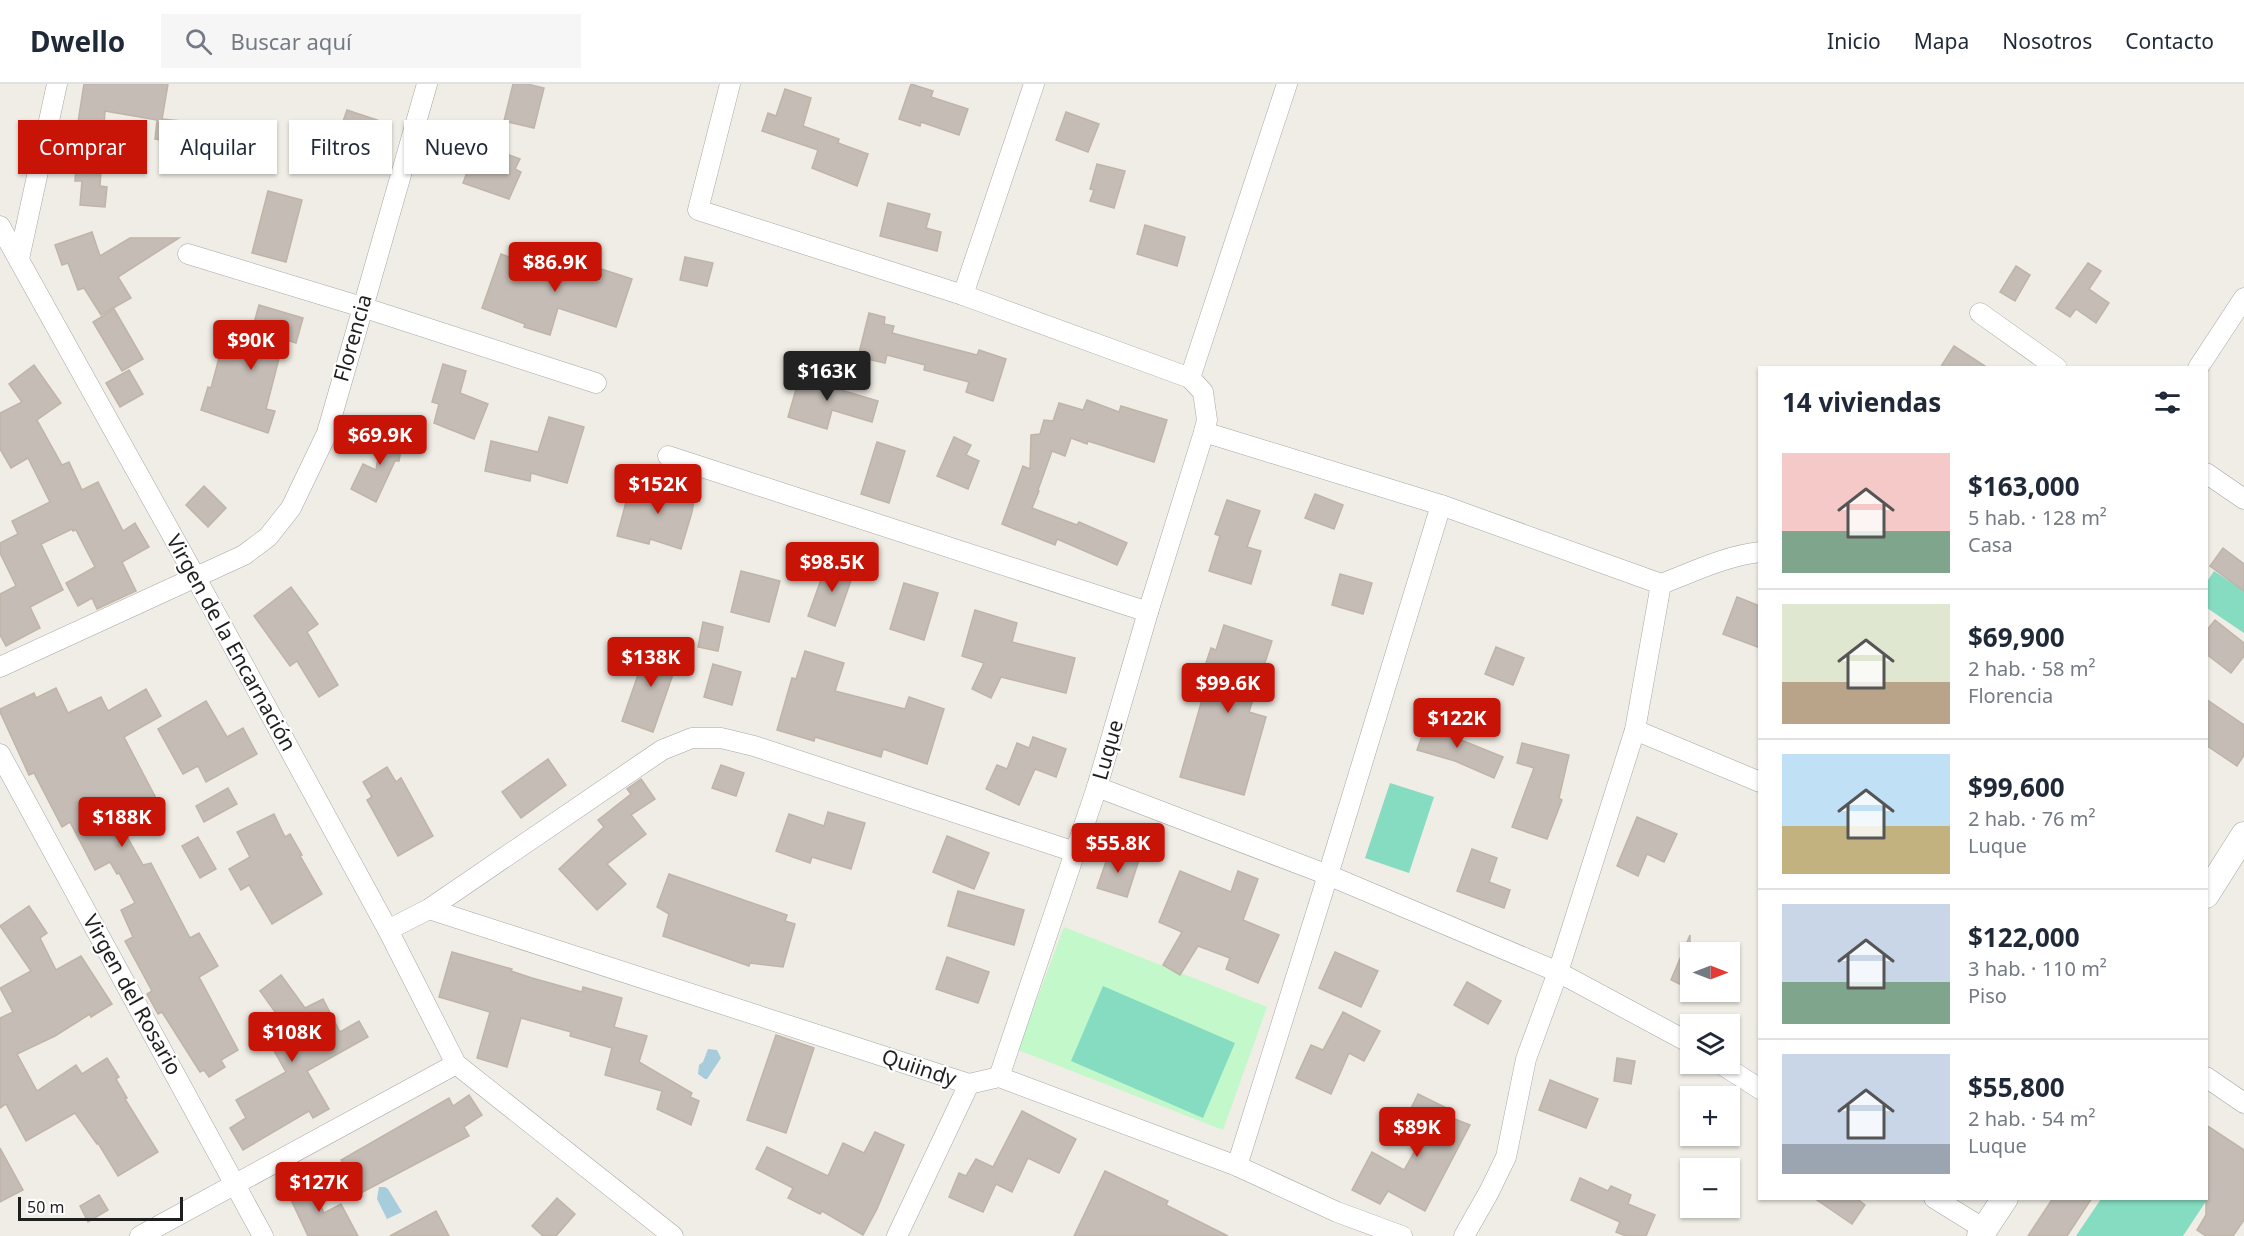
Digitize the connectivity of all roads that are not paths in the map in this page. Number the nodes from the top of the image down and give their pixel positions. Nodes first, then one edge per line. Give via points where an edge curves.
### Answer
1 (57, 84) edge
2 (428, 84) edge
3 (730, 84) edge
4 (1034, 84) edge
5 (1287, 84) edge
6 (0, 226) edge
7 (188, 255) dead end
8 (19, 260) junction
9 (963, 295) junction
10 (2244, 298) edge
11 (362, 307) junction
12 (1980, 313) dead end
13 (2053, 366) edge
14 (2199, 366) edge
15 (1190, 378) junction
16 (596, 383) dead end
17 (1205, 426) junction
18 (668, 456) dead end
19 (2208, 474) edge
20 (2244, 499) edge
21 (1441, 505) junction
22 (1758, 552) edge
23 (196, 578) junction
24 (1661, 584) junction
25 (1148, 612) junction
26 (0, 668) edge
27 (1635, 730) junction
28 (0, 754) edge
29 (1758, 781) edge
30 (1097, 787) junction
31 (2244, 835) edge
32 (1075, 852) junction
33 (1328, 875) junction
34 (2208, 892) edge
35 (429, 909) junction
36 (388, 930) junction
37 (1558, 972) junction
38 (1680, 1038) edge
39 (456, 1064) junction
40 (1737, 1074) edge
41 (999, 1077) junction
42 (2208, 1078) edge
43 (969, 1084) junction
44 (1758, 1088) edge
45 (2244, 1103) edge
46 (1237, 1166) junction
47 (235, 1184) junction
48 (1937, 1200) edge
49 (2004, 1200) edge
50 (1982, 1232) edge
51 (140, 1236) edge
52 (263, 1236) edge
53 (673, 1236) edge
54 (897, 1236) edge
55 (1402, 1236) edge
56 (1464, 1236) edge

1 - 8 street
2 - 11 street, Florencia
3 - 9 street via 698,210
4 - 9 street
5 - 15 street
6 - 8 street, Virgen de la Encarnación
7 - 11 street
8 - 23 street, Virgen de la Encarnación
9 - 15 street
10 - 14 street
11 - 16 street
11 - 23 street, Florencia via 327,433 291,508 268,537 244,555
12 - 13 street
15 - 17 street via 1203,392
17 - 21 street
17 - 25 street, Luque
18 - 25 street
19 - 20 street
21 - 24 street
21 - 33 street
22 - 24 street via 1706,566
23 - 26 street, Florencia
23 - 36 street, Virgen de la Encarnación
24 - 27 street
25 - 30 street, Luque
27 - 29 street
27 - 37 street
28 - 47 street, Virgen del Rosario
30 - 32 street, Luque
30 - 33 street
31 - 34 street
32 - 35 street via 754,746 721,738 692,738 662,750
32 - 41 street, Luque
33 - 37 street
33 - 46 street
35 - 36 street
35 - 43 street, Quiindy
36 - 39 street, Virgen de la Encarnación
37 - 38 street
37 - 56 street via 1526,1059 1506,1157
39 - 47 street
39 - 53 street
40 - 44 street
41 - 43 street, Quiindy
41 - 46 street
42 - 45 street
43 - 54 street
46 - 55 street via 1337,1212
47 - 51 street
47 - 52 street, Virgen del Rosario
48 - 50 street
49 - 50 street

